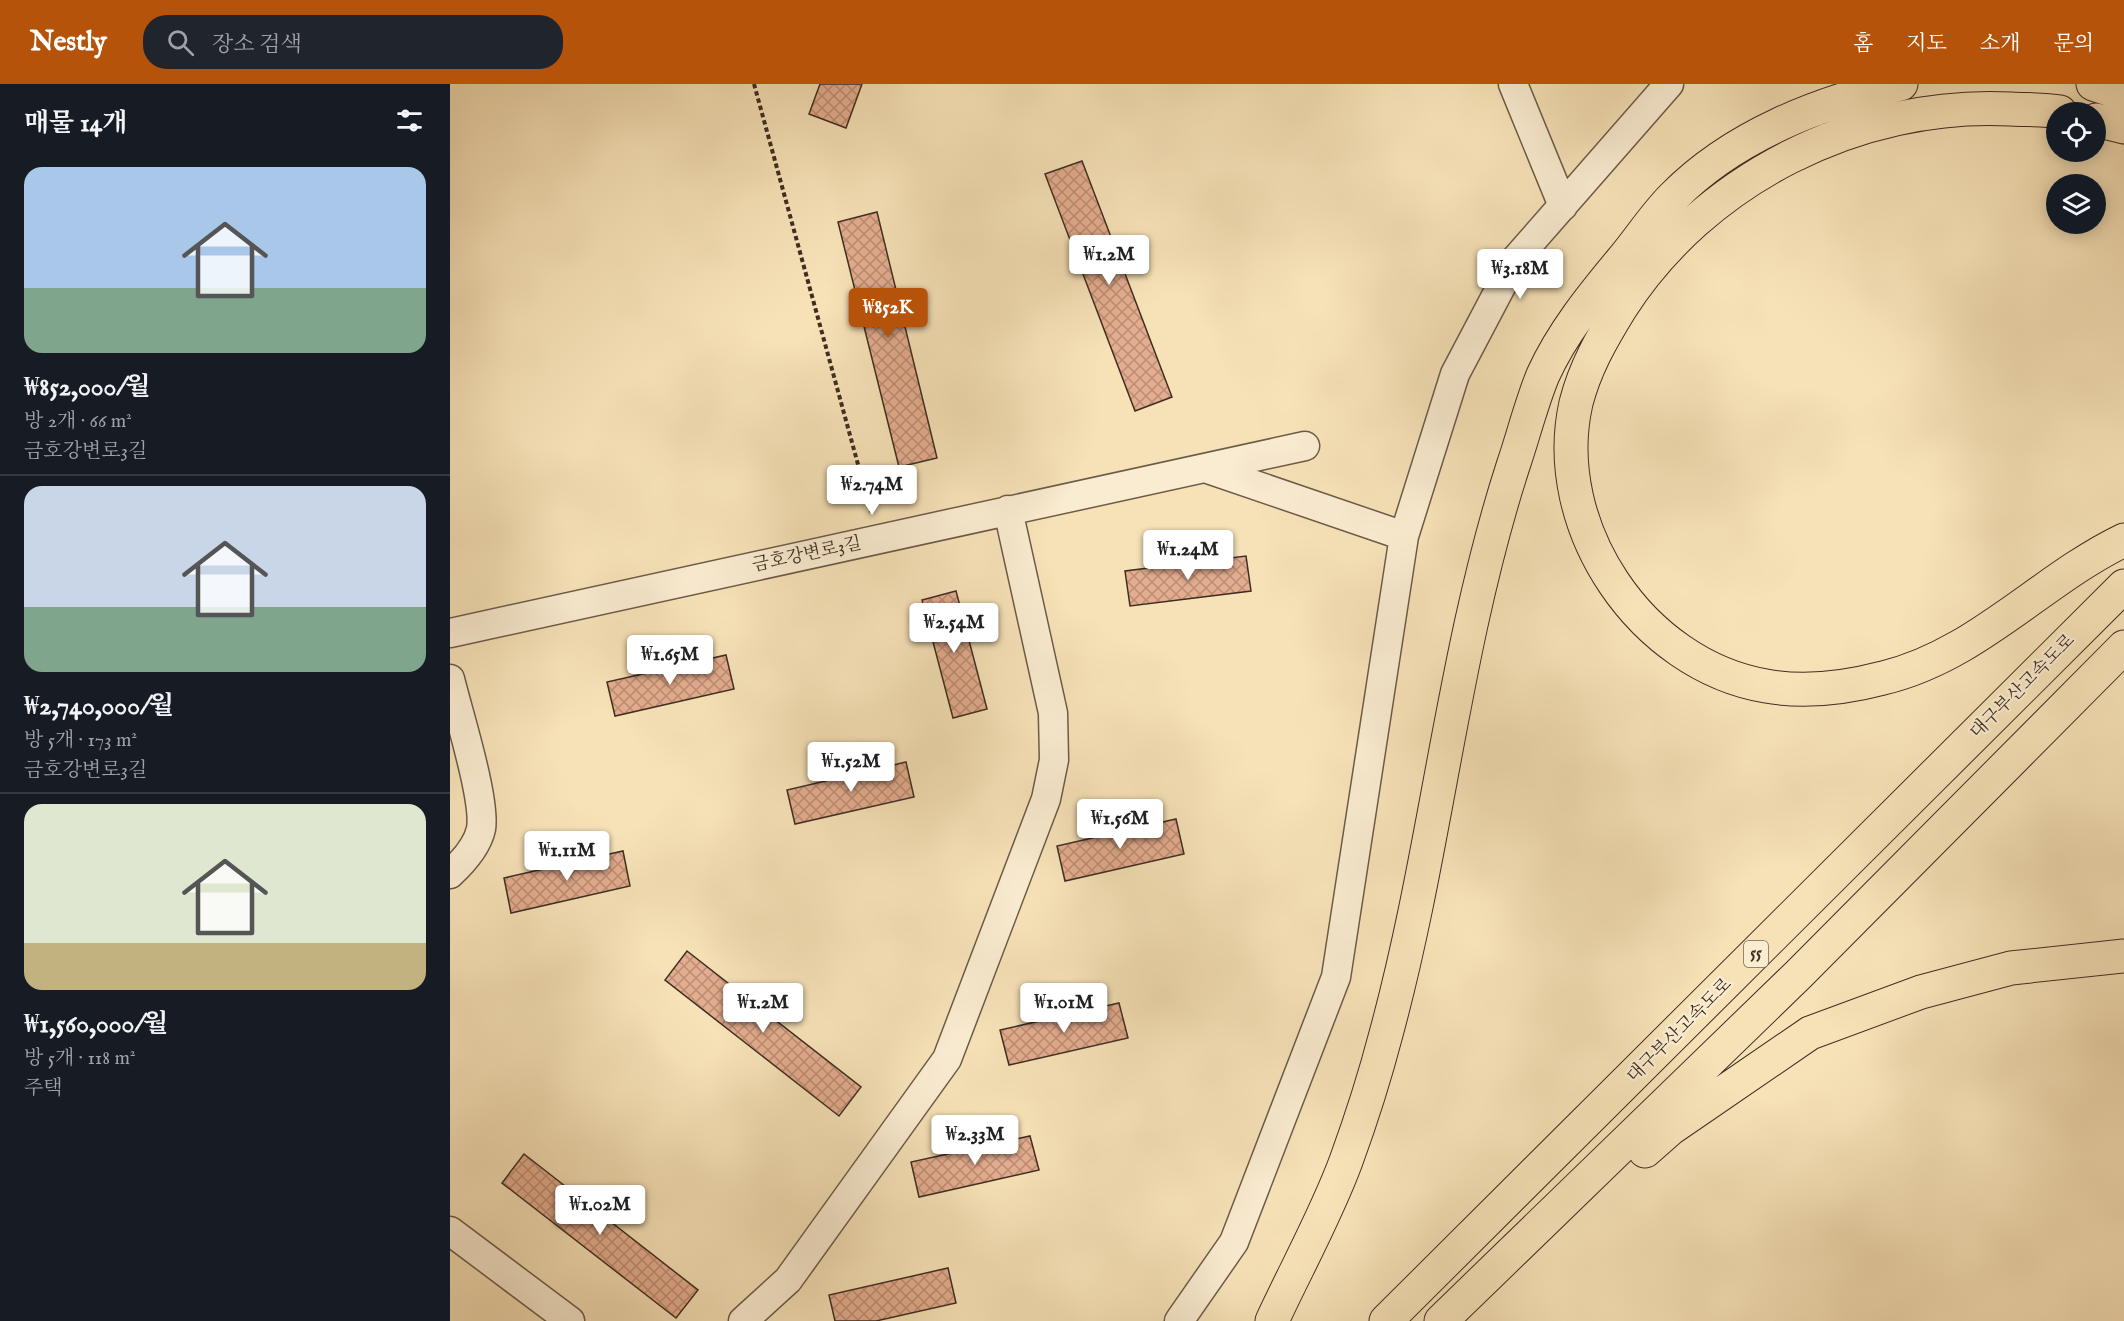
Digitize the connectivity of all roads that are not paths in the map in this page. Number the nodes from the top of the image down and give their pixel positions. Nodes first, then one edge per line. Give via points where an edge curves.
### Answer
1 (1513, 84) edge
2 (1669, 84) edge
3 (1901, 84) edge
4 (2093, 84) edge
5 (2124, 94) edge
6 (2046, 111) edge
7 (2106, 122) edge
8 (2124, 127) edge
9 (1563, 206) junction
10 (1305, 446) dead end
11 (1205, 468) junction
12 (1008, 510) junction
13 (1404, 536) junction
14 (2124, 540) edge
15 (2124, 586) edge
16 (450, 633) edge
17 (2124, 647) edge
18 (450, 679) edge
19 (450, 874) edge
20 (2124, 956) edge
21 (450, 1232) edge
22 (570, 1321) edge
23 (743, 1321) edge
24 (1179, 1321) edge
25 (1272, 1321) edge
26 (1386, 1321) edge
27 (1441, 1321) edge
28 (1449, 1321) edge

1 - 9 street
2 - 9 street
3 - 25 highway via 1810,110 1714,163 1673,197 1576,319 1548,367 1490,543 1429,847 1386,1035 1346,1163
4 - 5 highway
6 - 14 highway via 1977,107 1905,115 1854,130 1775,164 1719,200 1676,237 1632,291 1593,353 1575,408 1572,462 1581,514 1609,574 1662,639 1732,676 1764,686 1798,689 1840,687 1887,678 1938,658 2009,617 2092,555
7 - 8 highway
9 - 13 street via 1515,260 1455,374
10 - 11 street, 금호강변로3길
11 - 12 street, 금호강변로3길
11 - 13 street
12 - 16 street, 금호강변로3길
12 - 23 street via 1053,713 1054,760 1046,799 947,1059 788,1280
13 - 24 street via 1336,977 1234,1242
15 - 26 highway, 대구부산고속도로 / 55
17 - 27 highway, 55 via 1798,975
18 - 19 street via 479,796 481,829 468,856
20 - 28 highway via 2011,968 1921,993 1810,1034 1670,1129
21 - 22 street

